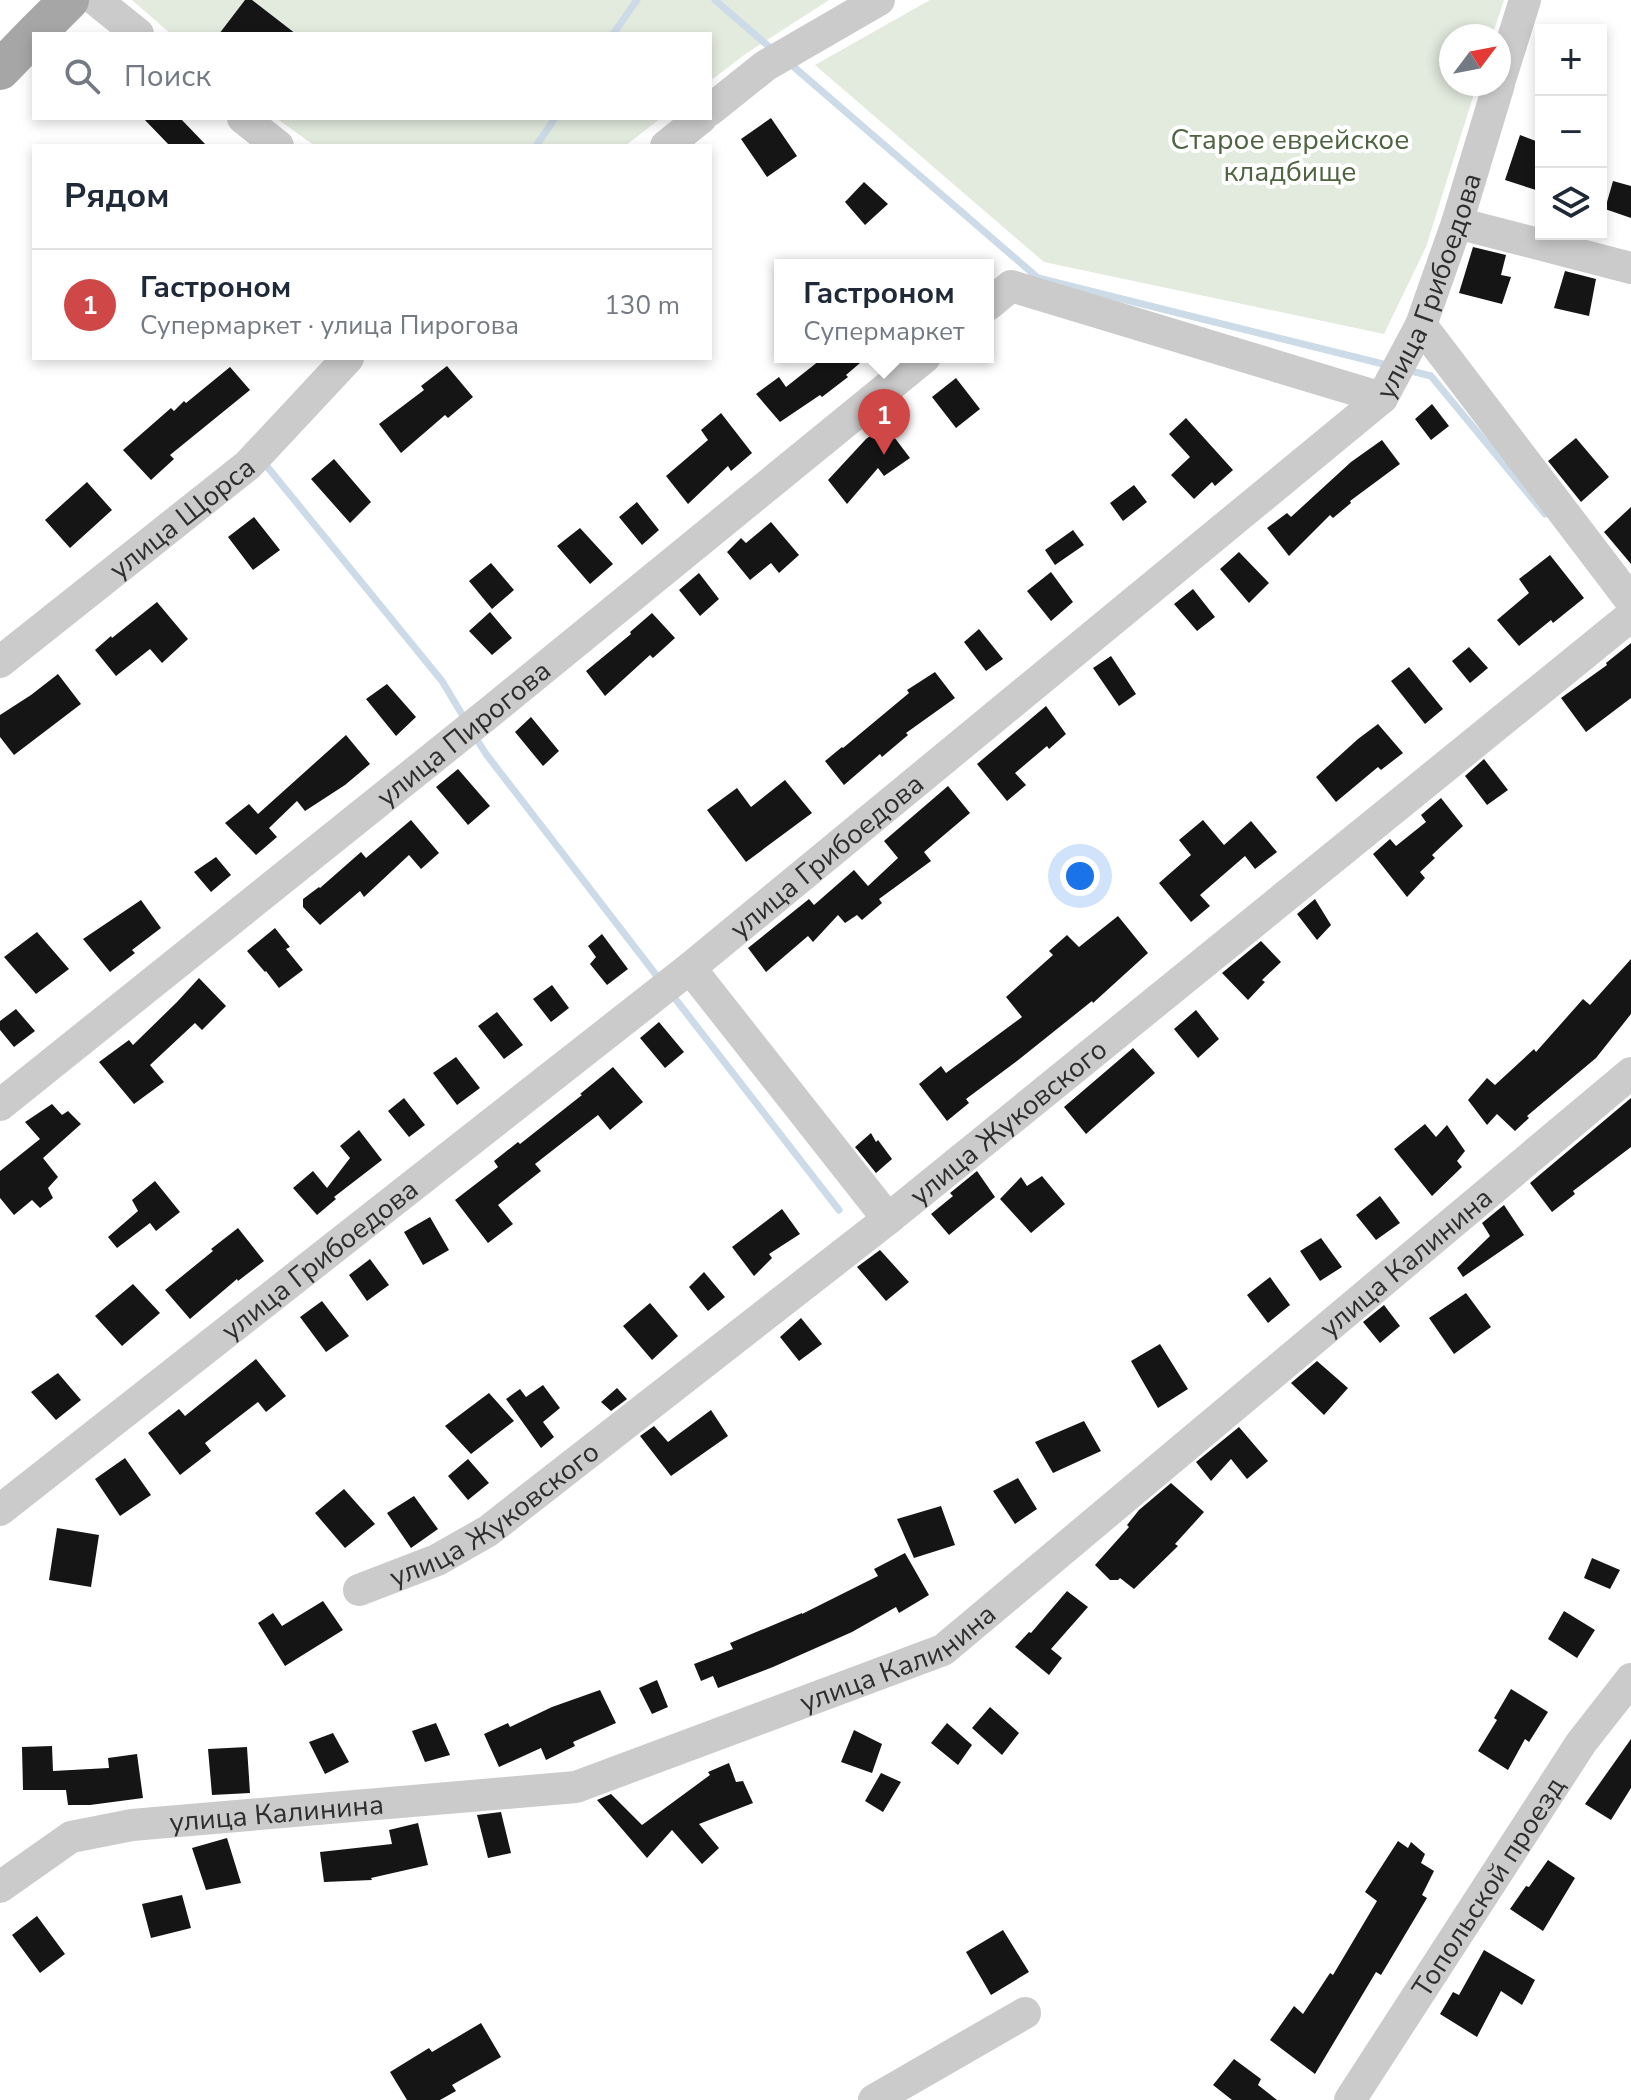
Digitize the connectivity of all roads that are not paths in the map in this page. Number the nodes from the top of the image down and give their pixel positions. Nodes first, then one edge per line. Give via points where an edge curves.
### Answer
1 (69, 0) edge
2 (96, 0) edge
3 (879, 0) edge
4 (1525, 0) edge
5 (38, 32) edge
6 (136, 32) edge
7 (32, 38) edge
8 (1511, 45) edge
9 (0, 70) edge
10 (1495, 96) edge
11 (712, 108) edge
12 (246, 120) edge
13 (698, 120) edge
14 (276, 144) edge
15 (668, 144) edge
16 (1457, 223) junction
17 (1631, 268) edge
18 (1000, 296) edge
19 (1421, 325) junction
20 (346, 360) edge
21 (918, 363) edge
22 (1382, 398) junction
23 (1631, 601) edge
24 (1631, 616) edge
25 (0, 662) edge
26 (690, 968) junction
27 (1631, 1073) edge
28 (0, 1105) edge
29 (888, 1219) junction
30 (0, 1510) edge
31 (359, 1590) dead end
32 (1631, 1679) edge
33 (0, 1887) edge
34 (1025, 2013) dead end
35 (874, 2100) edge
36 (1350, 2100) edge

1 - 5 main road
2 - 6 street
3 - 11 street via 765,66
4 - 8 street, улица Грибоедова
7 - 9 main road
10 - 16 street, улица Грибоедова
12 - 14 street
13 - 15 street
16 - 17 street
16 - 19 street, улица Грибоедова
18 - 22 street
19 - 22 street, улица Грибоедова
19 - 23 street
20 - 25 street, улица Щорса via 248,465
21 - 28 street, улица Пирогова
22 - 26 street, улица Грибоедова
24 - 29 street, улица Жуковского
26 - 29 street
26 - 30 street, улица Грибоедова
27 - 33 street, улица Калинина via 943,1650 576,1787 132,1825 71,1837
29 - 31 street, улица Жуковского via 488,1531 437,1560
32 - 36 street, Топольской проезд via 1581,1743
34 - 35 street

